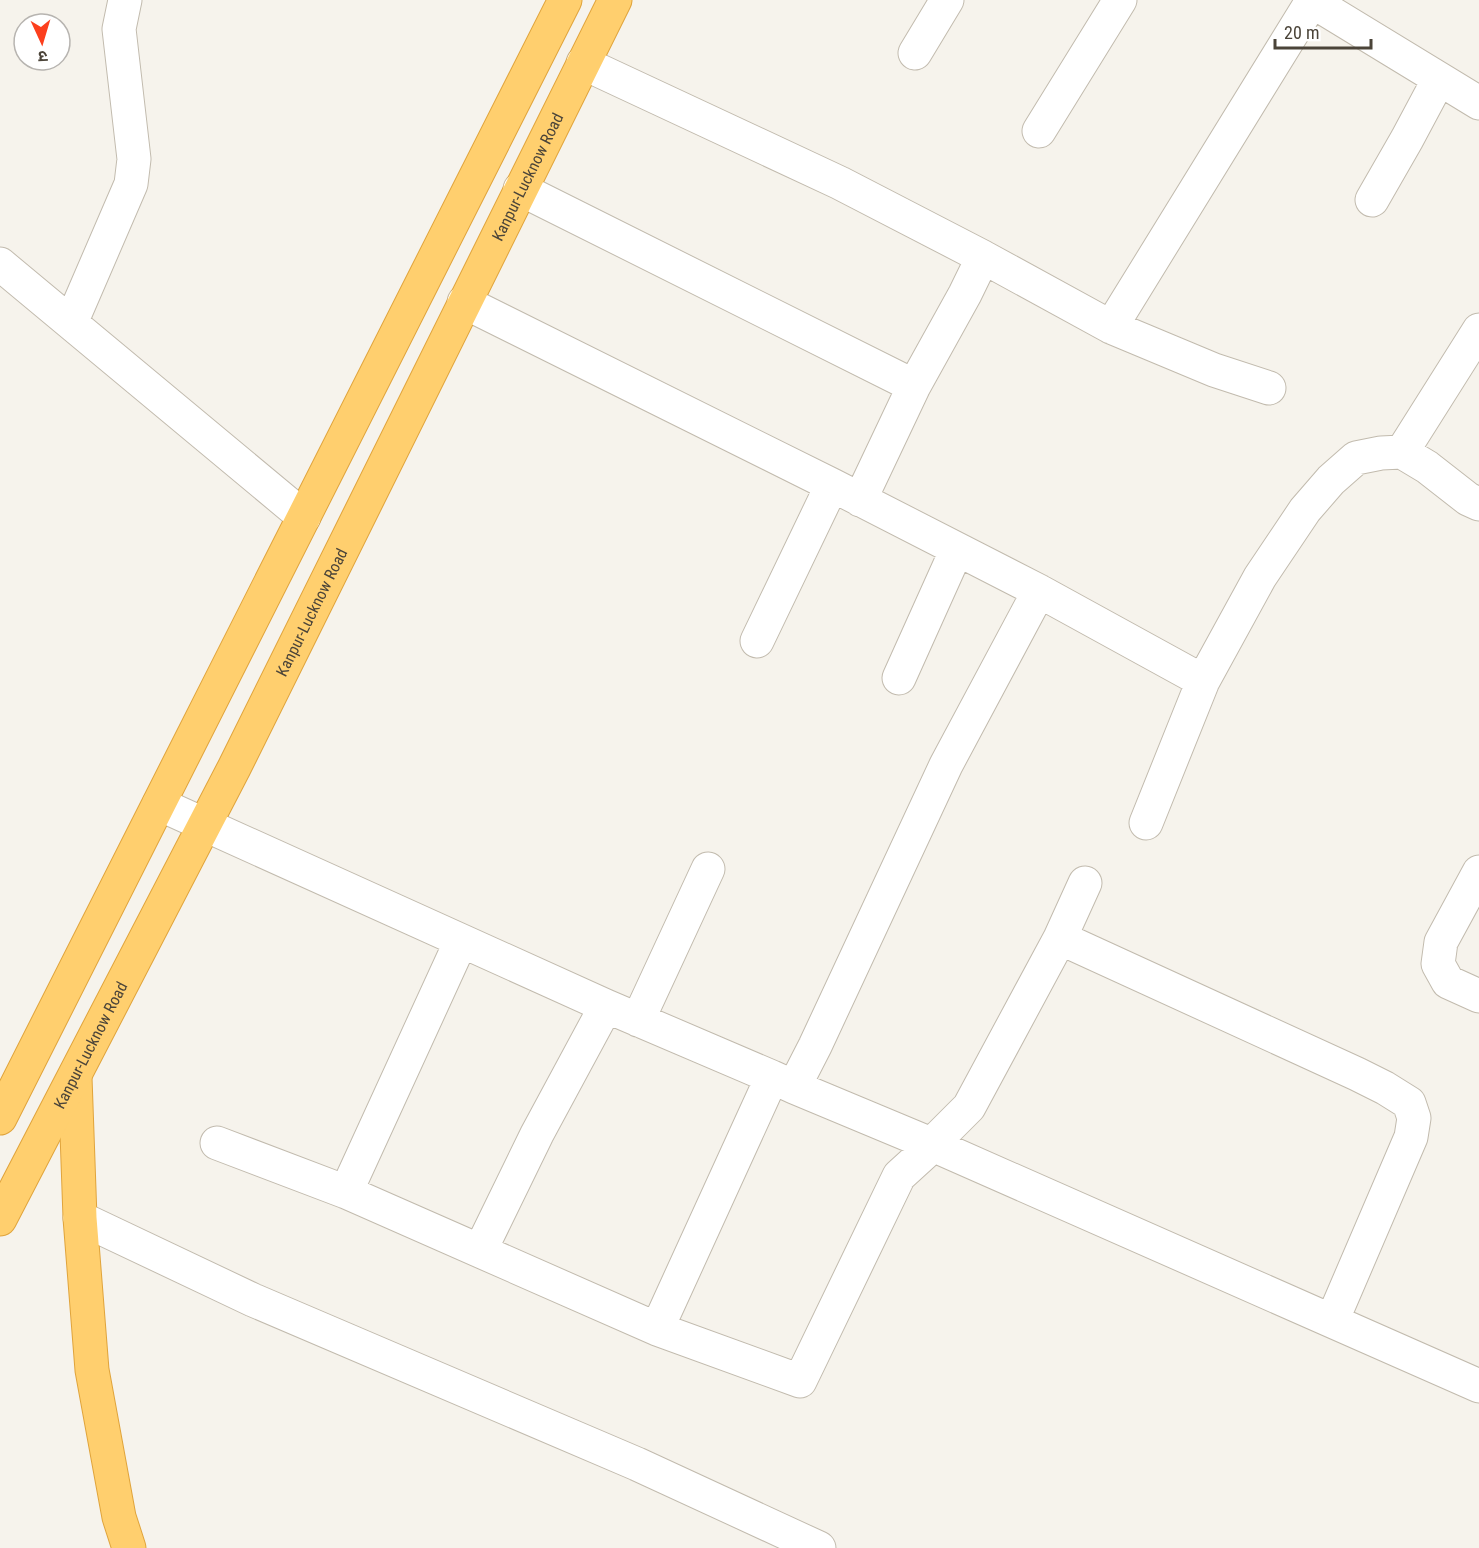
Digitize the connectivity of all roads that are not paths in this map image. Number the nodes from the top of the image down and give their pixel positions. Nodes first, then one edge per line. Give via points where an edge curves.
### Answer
1 (125, 0) edge
2 (565, 0) edge
3 (615, 0) edge
4 (947, 0) edge
5 (1120, 0) edge
6 (1311, 1) edge
7 (915, 53) dead end
8 (583, 63) junction
9 (1439, 79) junction
10 (1479, 103) edge
11 (1039, 131) dead end
12 (520, 189) junction
13 (1372, 200) dead end
14 (983, 257) junction
15 (0, 264) edge
16 (464, 302) junction
17 (71, 323) junction
18 (1111, 327) junction
19 (1479, 330) edge
20 (914, 386) junction
21 (1269, 387) dead end
22 (1402, 452) junction
23 (846, 492) junction
24 (1479, 504) edge
25 (304, 517) junction
26 (957, 549) junction
27 (1039, 591) junction
28 (757, 640) dead end
29 (899, 678) dead end
30 (1203, 681) junction
31 (159, 804) junction
32 (1146, 823) dead end
33 (204, 824) junction
34 (708, 869) dead end
35 (1479, 872) edge
36 (1084, 883) dead end
37 (1060, 938) junction
38 (461, 940) junction
39 (1479, 996) edge
40 (606, 1006) junction
41 (638, 1020) junction
42 (74, 1075) junction
43 (783, 1082) junction
44 (0, 1118) edge
45 (217, 1143) dead end
46 (933, 1145) junction
47 (346, 1192) junction
48 (80, 1218) junction
49 (0, 1219) edge
50 (480, 1251) junction
51 (1332, 1321) junction
52 (657, 1329) junction
53 (1477, 1380) edge
54 (129, 1548) edge
55 (819, 1548) edge

1 - 17 street via 118,29 134,159 131,184
2 - 25 highway
3 - 8 highway, Kanpur-Lucknow Road
4 - 7 street
5 - 11 street
6 - 9 street
6 - 18 street
8 - 12 highway, Kanpur-Lucknow Road
8 - 14 street via 840,183
9 - 10 street
9 - 13 street
12 - 16 highway, Kanpur-Lucknow Road
12 - 20 street
14 - 18 street
14 - 20 street
15 - 17 street
16 - 23 street
16 - 33 highway, Kanpur-Lucknow Road
17 - 25 street
18 - 21 street via 1214,370
19 - 22 street
20 - 23 street
22 - 24 street
22 - 30 street via 1356,458 1331,480 1305,510 1260,577
23 - 26 street
23 - 28 street
25 - 31 highway
26 - 27 street
26 - 29 street
27 - 30 street
27 - 43 street via 946,765 820,1036
30 - 32 street
31 - 33 street
31 - 44 highway
33 - 38 street
33 - 42 highway, Kanpur-Lucknow Road
34 - 41 street
35 - 39 street via 1441,942 1438,964 1448,982
36 - 37 street
37 - 46 street via 969,1107
37 - 51 street via 1357,1074 1409,1103 1414,1118 1411,1137
38 - 40 street
38 - 47 street
40 - 41 street
40 - 50 street
41 - 43 street
42 - 48 highway
42 - 49 highway, Kanpur-Lucknow Road
43 - 46 street
43 - 52 street
45 - 47 street
46 - 51 street
46 - 52 street via 899,1176 800,1381
47 - 50 street
48 - 54 highway via 92,1370 119,1517
48 - 55 street via 253,1300 637,1464
50 - 52 street
51 - 53 street

